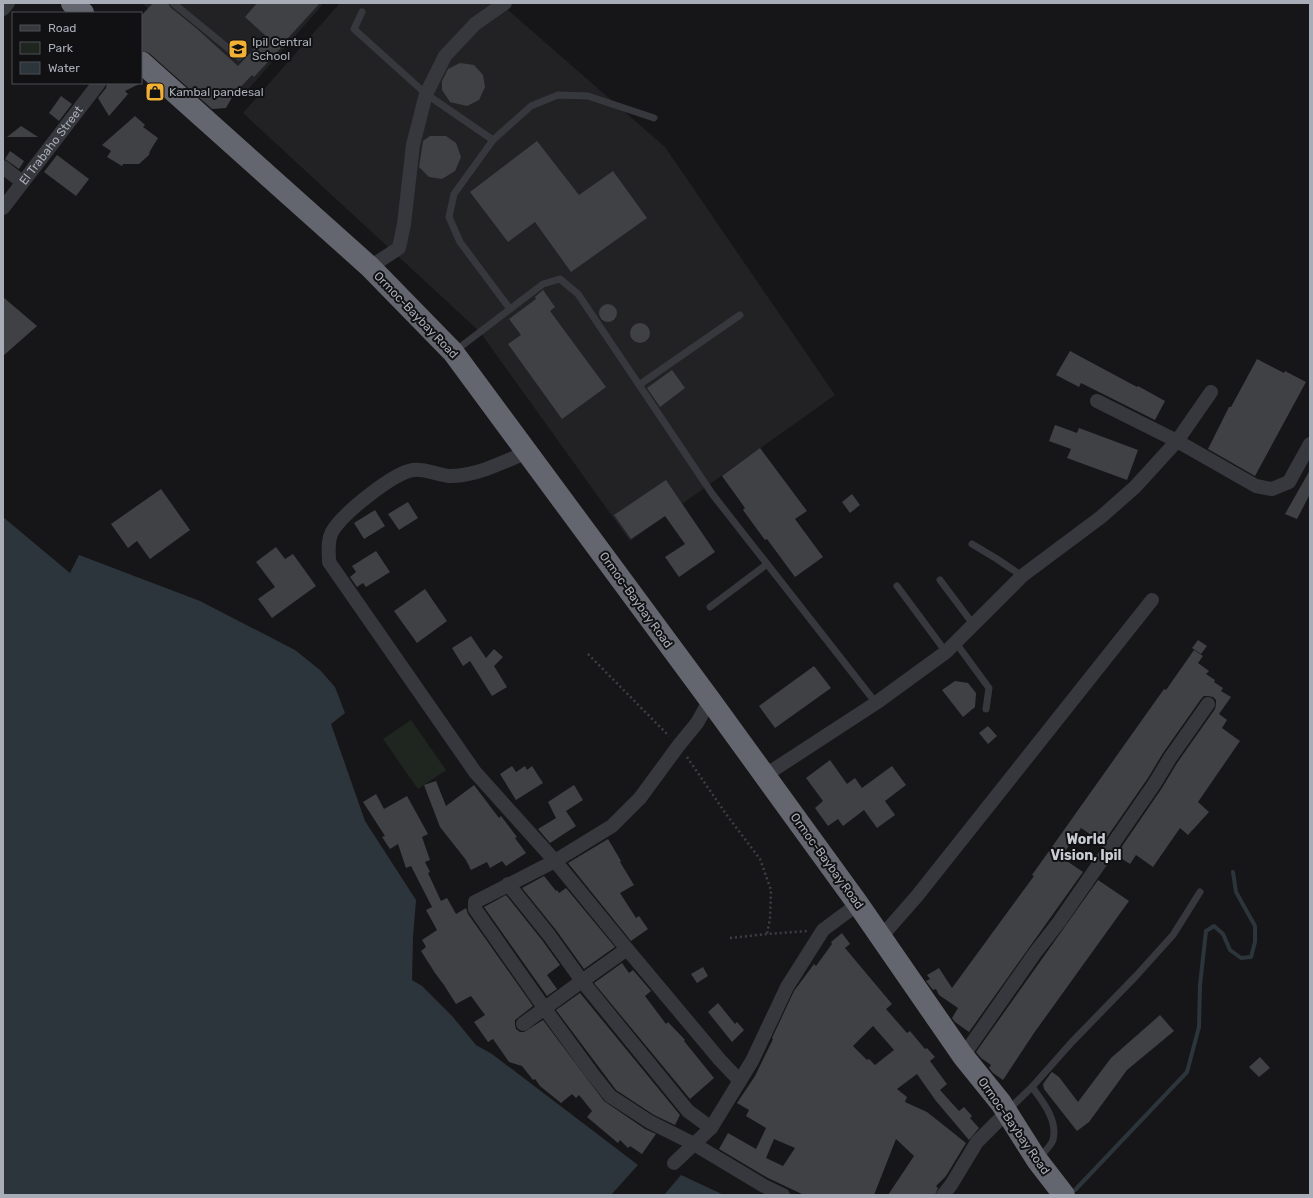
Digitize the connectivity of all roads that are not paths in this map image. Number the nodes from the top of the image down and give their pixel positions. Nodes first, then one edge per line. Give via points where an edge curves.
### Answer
1 (8, 3) edge
2 (173, 3) edge
3 (505, 3) edge
4 (3, 9) edge
5 (362, 12) dead end
6 (239, 57) dead end
7 (142, 63) edge
8 (98, 84) edge
9 (426, 94) junction
10 (654, 118) dead end
11 (493, 140) junction
12 (3, 167) edge
13 (22, 182) junction
14 (3, 208) edge
15 (370, 267) junction
16 (510, 309) junction
17 (740, 315) dead end
18 (453, 352) junction
19 (639, 385) junction
20 (1211, 392) dead end
21 (1097, 400) dead end
22 (1177, 441) junction
23 (1310, 444) edge
24 (527, 452) junction
25 (972, 544) dead end
26 (767, 564) junction
27 (1022, 576) junction
28 (940, 580) dead end
29 (897, 586) dead end
30 (1152, 600) dead end
31 (710, 607) dead end
32 (973, 624) junction
33 (951, 647) junction
34 (710, 700) junction
35 (876, 703) junction
36 (1208, 704) dead end
37 (986, 709) dead end
38 (764, 776) junction
39 (555, 861) junction
40 (508, 884) junction
41 (1200, 892) dead end
42 (858, 904) junction
43 (881, 936) junction
44 (627, 950) junction
45 (582, 980) junction
46 (545, 1009) junction
47 (523, 1024) dead end
48 (963, 1056) junction
49 (740, 1081) junction
50 (1032, 1087) junction
51 (1007, 1112) junction
52 (710, 1128) junction
53 (694, 1144) junction
54 (674, 1163) dead end
55 (1043, 1168) junction
56 (783, 1195) edge
57 (943, 1195) edge
58 (1064, 1195) edge

1 - 4 street
2 - 6 lane
3 - 9 street via 474,24 445,56
5 - 9 lane via 354,30
7 - 15 highway, Ormoc-Baybay Road
8 - 13 street, El Trabaho Street
9 - 11 lane
9 - 15 street via 413,145 399,248
10 - 11 lane via 588,96 558,95 531,106
11 - 16 lane via 454,194 449,217 460,242
12 - 13 street
13 - 14 street, El Trabaho Street
15 - 18 highway, Ormoc-Baybay Road
16 - 18 lane
16 - 19 lane via 543,284 560,280 578,294
17 - 19 lane
18 - 24 highway, Ormoc-Baybay Road
19 - 26 lane via 713,495
20 - 22 street
21 - 22 street
22 - 23 street via 1256,486 1272,489 1289,482
22 - 27 street via 1134,487 1101,517
24 - 34 highway, Ormoc-Baybay Road
24 - 39 street via 467,474 450,476 413,470 390,479 350,511 332,532 328,543 329,562 475,772
25 - 27 lane
26 - 31 lane
26 - 35 lane
27 - 32 street
28 - 32 lane
29 - 33 lane
30 - 43 street via 917,896
32 - 33 street
33 - 35 street
33 - 37 lane via 989,688
34 - 38 highway, Ormoc-Baybay Road
34 - 39 street via 697,723 640,798 612,826
35 - 38 street
36 - 48 street via 1063,916
38 - 42 highway, Ormoc-Baybay Road
39 - 40 street
39 - 44 street
40 - 45 street
40 - 46 street via 475,902 475,909
41 - 50 lane via 1173,935
42 - 43 highway, Ormoc-Baybay Road
42 - 49 street via 823,930 787,987
43 - 48 highway, Ormoc-Baybay Road
44 - 45 street
44 - 49 street
45 - 46 street
45 - 52 street via 688,1111
46 - 47 street
46 - 53 street via 610,1096 650,1122
48 - 51 highway, Ormoc-Baybay Road
49 - 52 street
50 - 51 lane
50 - 55 lane via 1047,1107 1054,1129
51 - 55 highway, Ormoc-Baybay Road
51 - 57 street via 977,1142
52 - 53 street
53 - 54 street
53 - 56 street
55 - 58 highway, Ormoc-Baybay Road

